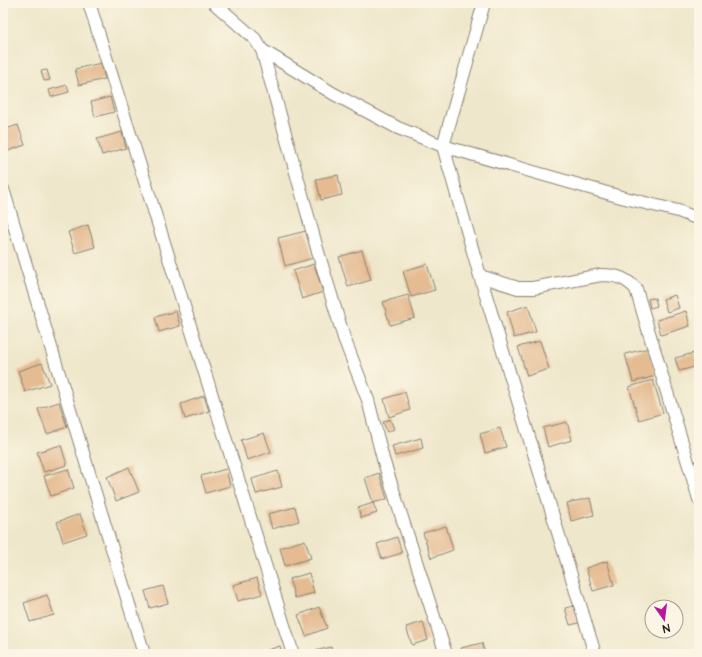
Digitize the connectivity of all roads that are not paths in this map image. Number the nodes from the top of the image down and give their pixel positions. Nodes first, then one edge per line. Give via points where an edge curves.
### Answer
1 (89, 3) edge
2 (214, 3) edge
3 (484, 3) edge
4 (262, 50) junction
5 (443, 146) junction
6 (3, 189) edge
7 (699, 219) edge
8 (480, 276) junction
9 (699, 499) edge
10 (144, 654) edge
11 (293, 654) edge
12 (446, 654) edge
13 (595, 654) edge

1 - 11 street
2 - 4 street via 255,39
3 - 5 street
4 - 5 street via 334,94 398,128
4 - 12 street via 344,338 368,400 384,459
5 - 7 street
5 - 8 street
6 - 10 street
8 - 9 street via 518,288 533,288 601,275 621,277 630,282 636,289
8 - 13 street

